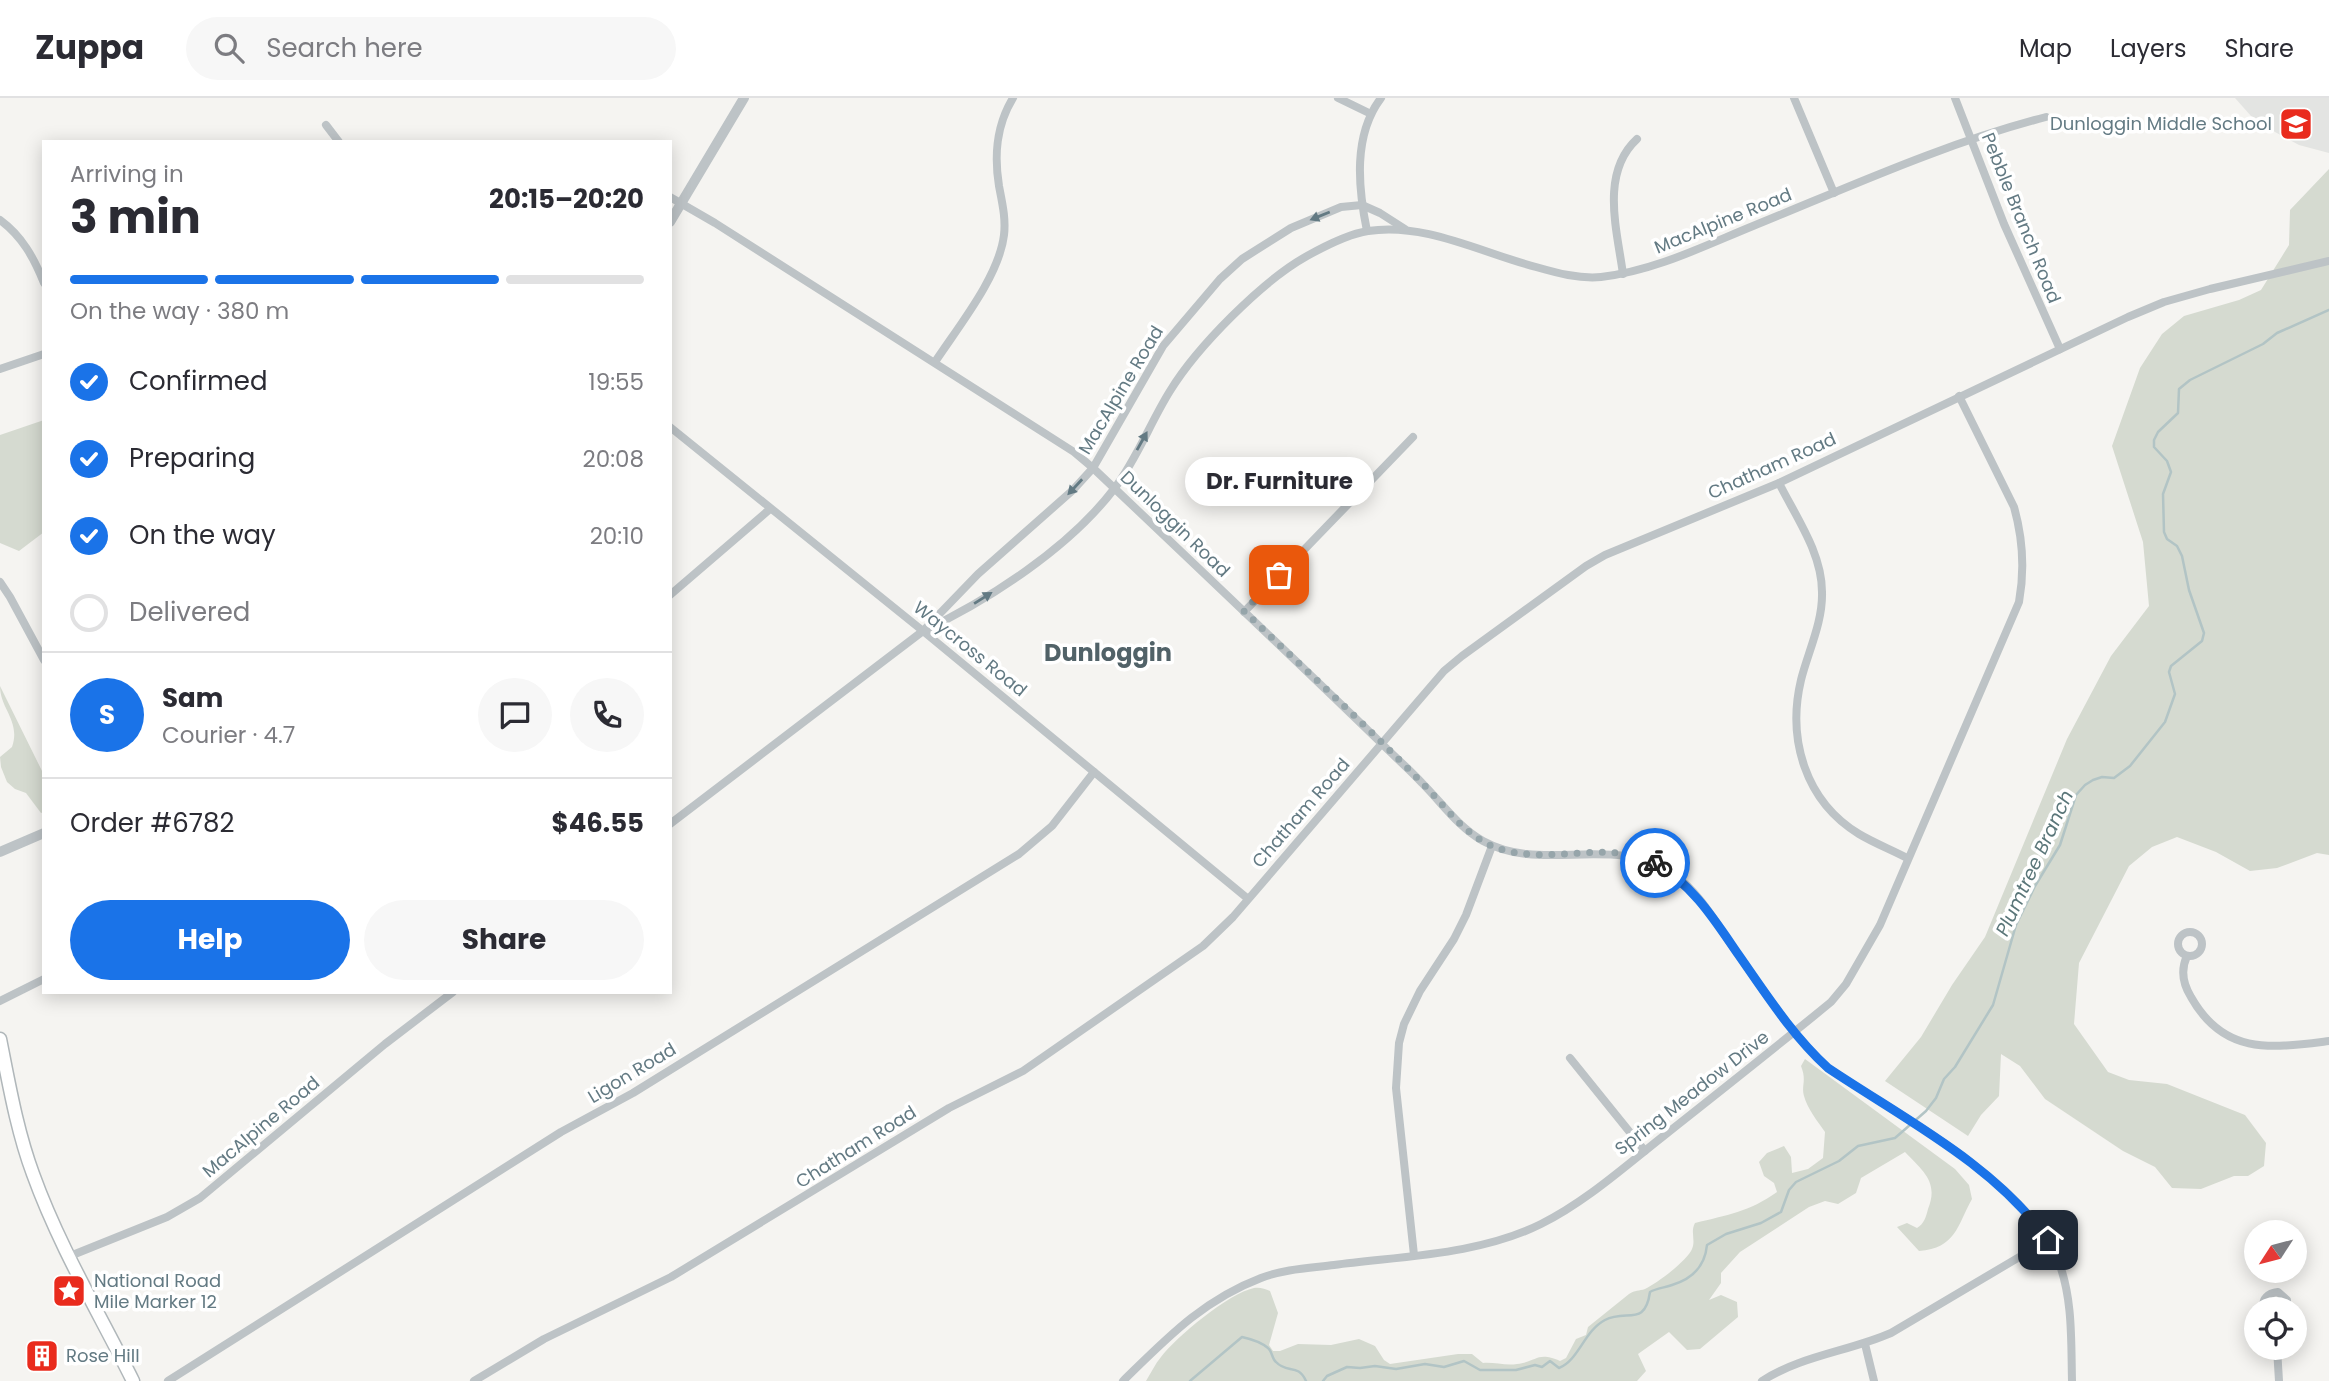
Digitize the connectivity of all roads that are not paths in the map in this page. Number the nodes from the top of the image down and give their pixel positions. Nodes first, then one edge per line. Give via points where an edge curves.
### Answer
1 (744, 98) edge
2 (1013, 98) edge
3 (1338, 98) edge
4 (1381, 98) edge
5 (1794, 98) edge
6 (1955, 98) edge
7 (1369, 113) junction
8 (2046, 117) dead end
9 (326, 125) dead end
10 (1972, 138) junction
11 (1637, 139) dead end
12 (337, 140) edge
13 (1834, 193) junction
14 (672, 198) edge
15 (682, 202) junction
16 (1362, 205) junction
17 (672, 219) edge
18 (0, 220) edge
19 (1405, 229) junction
20 (1367, 231) junction
21 (2329, 261) edge
22 (1623, 274) junction
23 (42, 278) edge
24 (2060, 349) junction
25 (42, 355) edge
26 (935, 362) junction
27 (0, 369) edge
28 (1959, 396) junction
29 (672, 429) edge
30 (1413, 437) dead end
31 (1093, 467) junction
32 (1779, 483) junction
33 (1115, 489) junction
34 (770, 509) junction
35 (0, 582) edge
36 (672, 593) edge
37 (1244, 611) junction
38 (923, 631) junction
39 (42, 656) edge
40 (1382, 743) junction
41 (1094, 772) junction
42 (672, 822) edge
43 (42, 834) edge
44 (1492, 846) junction
45 (0, 852) edge
46 (1908, 858) junction
47 (1247, 898) junction
48 (2187, 956) dead end
49 (42, 980) edge
50 (450, 994) edge
51 (0, 1001) edge
52 (1794, 1032) junction
53 (0, 1039) edge
54 (2329, 1041) edge
55 (1570, 1058) dead end
56 (1645, 1151) junction
57 (2048, 1240) junction
58 (1414, 1255) junction
59 (70, 1256) junction
60 (2266, 1297) edge
61 (2284, 1297) edge
62 (1864, 1344) junction
63 (2277, 1360) edge
64 (133, 1381) edge
65 (168, 1381) edge
66 (474, 1381) edge
67 (1123, 1381) edge
68 (1762, 1381) edge
69 (1874, 1381) edge
70 (2073, 1381) edge
71 (2278, 1381) edge

1 - 15 street
2 - 26 street via 998,131 997,170 1004,212 1000,252
3 - 7 street
4 - 7 street
5 - 13 street
6 - 10 street, Pebble Branch Road
7 - 16 street via 1360,160
8 - 10 street, MacAlpine Road
9 - 12 street
10 - 13 street, MacAlpine Road
10 - 24 street, Pebble Branch Road via 2008,234
11 - 22 street via 1616,171 1615,212
13 - 22 street, MacAlpine Road via 1681,256
14 - 15 street, Dunloggin Road
15 - 17 street
15 - 26 street, Dunloggin Road
16 - 19 street, MacAlpine Road
16 - 20 street
16 -> 31 street, MacAlpine Road via 1341,207 1291,228 1220,279 1159,352
18 - 23 street via 23,242
19 - 20 street, MacAlpine Road
19 - 22 street, MacAlpine Road via 1572,276
33 -> 20 street, MacAlpine Road via 1182,373 1243,306 1306,257
21 - 24 street, Chatham Road via 2164,302
24 - 28 street, Chatham Road
25 - 27 street
26 - 31 street, Dunloggin Road
28 - 32 street, Chatham Road
28 - 46 street, Spring Meadow Drive via 2014,507 2022,547 2022,584 2012,622
29 - 34 street, Waycross Road
30 - 37 street
31 - 33 street, Dunloggin Road
31 -> 38 street, MacAlpine Road
32 - 40 street, Chatham Road via 1586,566 1444,671
32 - 46 street via 1821,578 1821,611 1798,703 1796,727 1804,769 1840,820
33 - 37 street, Dunloggin Road
38 -> 33 street, MacAlpine Road via 957,615 1030,567
34 - 36 street
34 - 38 street, Waycross Road
35 - 39 street
37 - 40 street, Dunloggin Road
38 - 41 street, Waycross Road
38 - 42 street, MacAlpine Road
40 - 44 street, Dunloggin Road via 1460,824
40 - 47 street, Chatham Road
41 - 47 street, Waycross Road
41 - 65 street, Ligon Road via 1046,832 1002,866 633,1093 561,1132
43 - 45 street
44 - 52 street, Dunloggin Road via 1521,853 1632,856 1674,874 1709,911
44 - 58 street via 1466,915 1420,991 1399,1043 1396,1088
46 - 52 street, Spring Meadow Drive via 1877,931 1846,984
47 - 66 street, Chatham Road via 1203,946 1023,1071 949,1108 671,1277 556,1333
48 - 54 street via 2182,974 2188,992 2203,1016 2230,1038 2266,1048
49 - 51 street
50 - 59 street, MacAlpine Road via 200,1198 167,1217
52 - 56 street, Spring Meadow Drive
52 - 57 street, Dunloggin Road via 1828,1068 1978,1168
53 - 59 main road via 33,1173
55 - 56 street
56 - 58 street, Spring Meadow Drive via 1541,1224 1479,1244
57 - 62 street
57 - 70 street, Dunloggin Road via 2068,1302
58 - 67 street, Spring Meadow Drive via 1292,1270 1238,1287 1195,1313
59 - 64 main road
60 - 61 street via 2278,1292
62 - 68 street via 1801,1363
62 - 69 street
63 - 71 street

